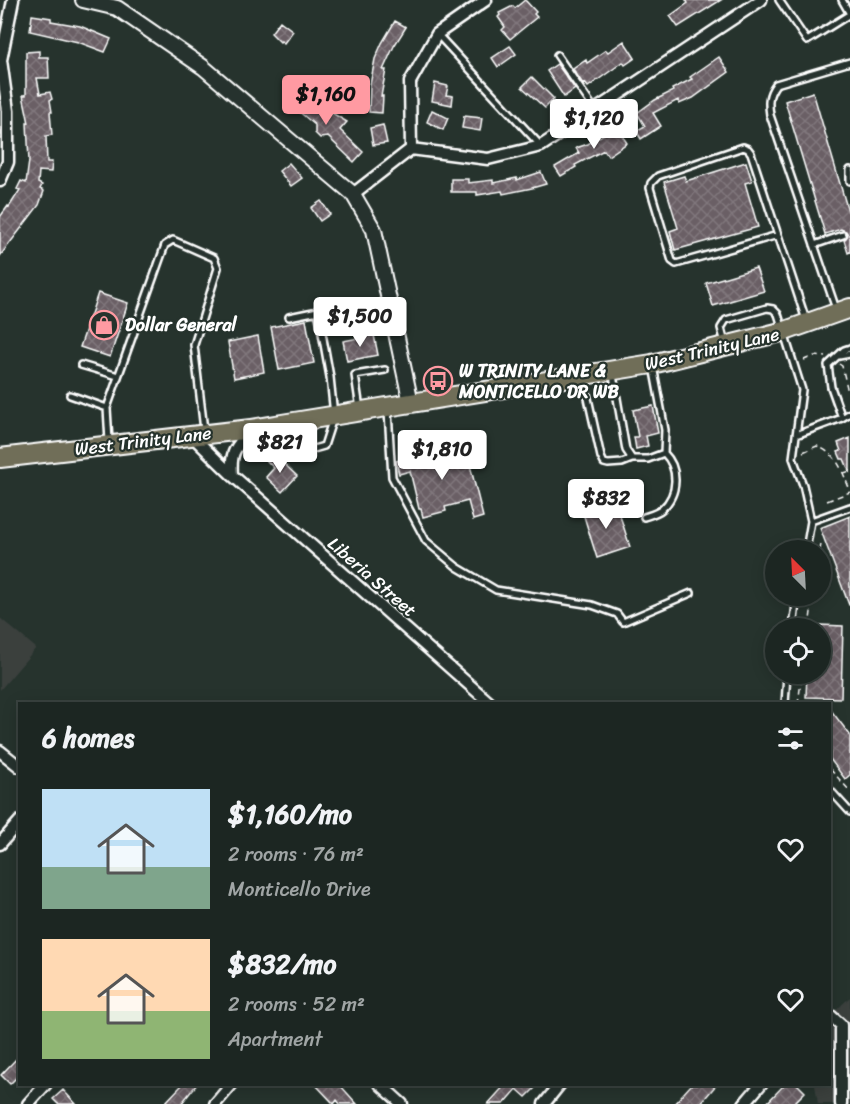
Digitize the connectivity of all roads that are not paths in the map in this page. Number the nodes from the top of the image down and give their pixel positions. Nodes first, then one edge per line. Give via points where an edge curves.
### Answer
1 (13, 0) edge
2 (83, 0) edge
3 (486, 0) edge
4 (761, 0) edge
5 (778, 0) edge
6 (842, 0) edge
7 (850, 14) edge
8 (437, 34) junction
9 (557, 55) dead end
10 (850, 62) edge
11 (595, 110) junction
12 (541, 146) junction
13 (411, 149) junction
14 (850, 170) edge
15 (0, 180) edge
16 (850, 181) edge
17 (353, 194) junction
18 (778, 235) junction
19 (843, 235) dead end
20 (814, 245) junction
21 (844, 311) edge
22 (289, 317) dead end
23 (808, 325) junction
24 (785, 331) junction
25 (726, 347) junction
26 (850, 348) edge
27 (850, 354) edge
28 (839, 356) junction
29 (652, 364) junction
30 (81, 365) dead end
31 (385, 370) dead end
32 (612, 370) junction
33 (583, 375) junction
34 (118, 376) junction
35 (70, 395) dead end
36 (411, 403) junction
37 (388, 406) junction
38 (107, 408) junction
39 (360, 411) junction
40 (850, 413) edge
41 (334, 415) junction
42 (842, 418) junction
43 (251, 429) junction
44 (198, 435) junction
45 (796, 435) junction
46 (109, 446) junction
47 (258, 452) dead end
48 (664, 453) junction
49 (0, 458) edge
50 (632, 459) junction
51 (232, 475) junction
52 (850, 507) edge
53 (644, 517) dead end
54 (811, 521) junction
55 (808, 540) edge
56 (691, 593) dead end
57 (786, 684) edge
58 (489, 702) edge
59 (784, 702) edge
60 (0, 751) edge
61 (18, 765) edge
62 (831, 791) edge
63 (850, 812) edge
64 (18, 823) edge
65 (0, 844) edge
66 (831, 1016) edge
67 (44, 1086) edge
68 (230, 1086) edge
69 (382, 1086) edge
70 (558, 1086) edge
71 (759, 1086) edge
72 (28, 1104) edge
73 (215, 1104) edge
74 (402, 1104) edge
75 (544, 1104) edge
76 (744, 1104) edge
77 (841, 1104) edge

1 - 15 street via 1,60 8,111 8,162
2 - 17 street via 117,8 203,67
3 - 8 street
4 - 11 street
5 - 7 lane via 807,41
6 - 7 lane
8 - 12 lane
8 - 13 street via 410,82
9 - 11 lane
10 - 20 lane via 776,84 768,100
11 - 12 street
12 - 13 street via 488,159
13 - 17 street
14 - 16 lane
17 - 36 street via 374,230
18 - 18 lane via 748,149 743,147 658,176 651,183 676,264
18 - 23 lane
19 - 20 lane
20 - 21 lane
21 - 23 main road, West Trinity Lane
22 - 41 lane via 318,311
23 - 24 main road, West Trinity Lane
24 - 25 main road, West Trinity Lane
24 - 25 lane via 778,314 767,308 726,320 721,328
24 - 45 lane via 802,390
25 - 29 main road, West Trinity Lane
26 - 28 lane
27 - 28 lane
28 - 42 lane via 828,365
29 - 32 main road, West Trinity Lane
29 - 48 lane via 665,430
30 - 34 lane
31 - 39 lane via 355,375
32 - 33 main road, West Trinity Lane
32 - 50 lane via 626,450
33 - 36 main road, West Trinity Lane
33 - 50 lane via 604,463
34 - 38 lane
34 - 44 lane via 165,245 173,240 214,258 218,268 194,345 204,421
35 - 38 lane
36 - 37 main road, West Trinity Lane
37 - 39 main road, West Trinity Lane
37 - 56 lane via 392,477 426,541 458,567 496,590 592,604 617,614 623,622
38 - 46 lane
39 - 41 main road, West Trinity Lane
40 - 42 lane
41 - 43 main road, West Trinity Lane
41 - 47 lane via 324,446
42 - 45 lane
43 - 44 main road, West Trinity Lane
43 - 51 street via 234,450
44 - 46 main road, West Trinity Lane
44 - 51 street, Liberia Street
45 - 54 lane via 793,458
46 - 49 main road, West Trinity Lane
48 - 50 lane
48 - 53 lane via 674,466 673,495 661,509
51 - 58 street, Liberia Street
52 - 54 lane
54 - 55 lane
57 - 59 lane
60 - 61 street
62 - 63 lane
64 - 65 street
66 - 77 street via 841,1025
67 - 72 street
68 - 73 street
69 - 74 street
70 - 75 street
71 - 76 street

